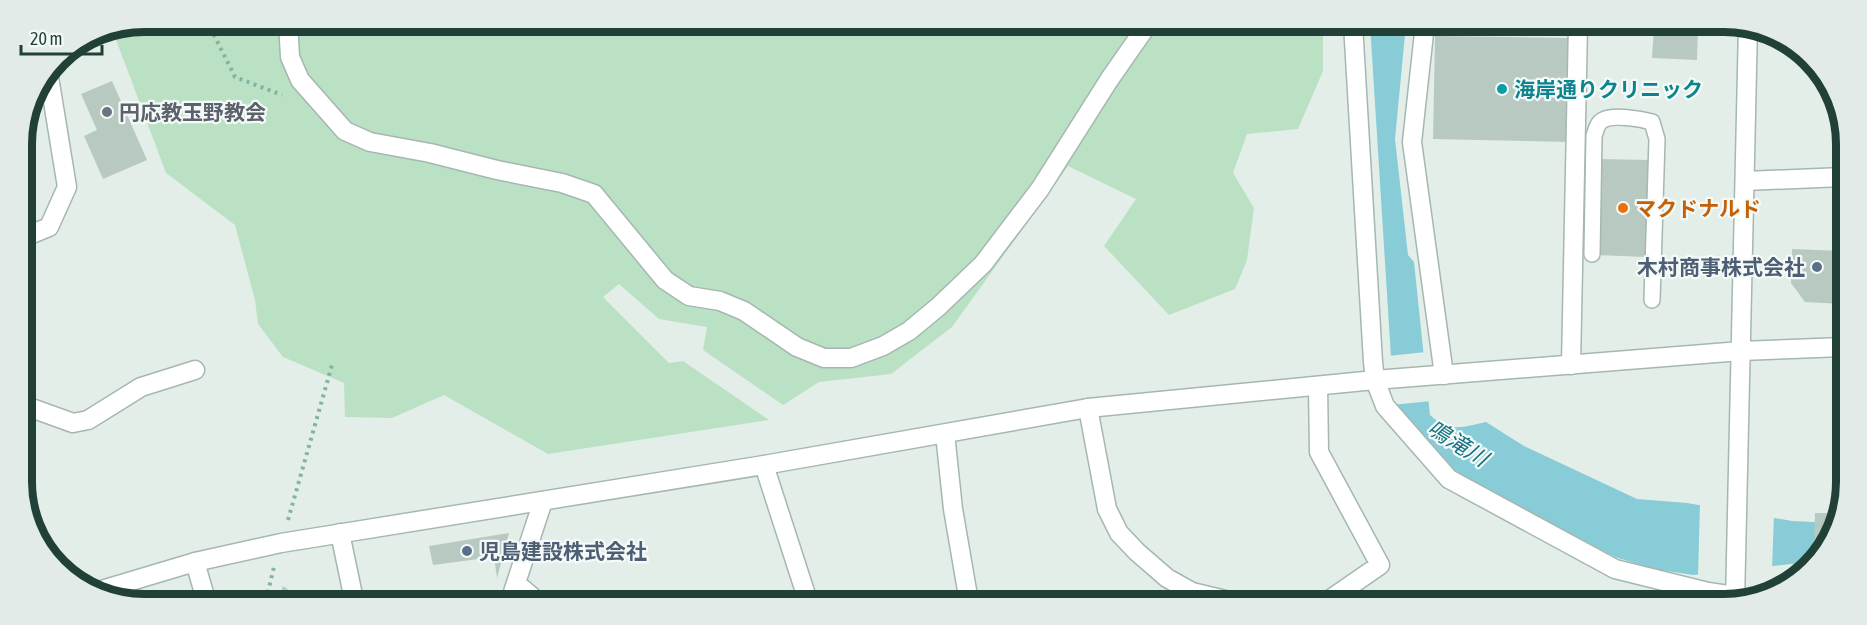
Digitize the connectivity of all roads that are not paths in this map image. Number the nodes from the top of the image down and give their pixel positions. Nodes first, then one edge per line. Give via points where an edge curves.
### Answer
1 (289, 32) edge
2 (1142, 32) edge
3 (1354, 32) edge
4 (1424, 32) edge
5 (1578, 32) edge
6 (1748, 34) edge
7 (50, 81) edge
8 (1836, 177) edge
9 (1745, 181) junction
10 (32, 234) edge
11 (1592, 254) dead end
12 (1652, 300) dead end
13 (1836, 346) edge
14 (1741, 351) junction
15 (1571, 366) junction
16 (195, 370) dead end
17 (1438, 375) junction
18 (1382, 380) junction
19 (1318, 386) junction
20 (32, 408) edge
21 (1088, 408) junction
22 (945, 434) junction
23 (764, 465) junction
24 (543, 501) junction
25 (340, 533) junction
26 (195, 562) junction
27 (109, 588) edge
28 (513, 592) edge
29 (968, 593) edge
30 (1198, 593) edge
31 (1338, 593) edge
32 (1712, 593) edge
33 (1735, 593) edge
34 (204, 594) edge
35 (353, 594) edge
36 (805, 594) edge

1 - 2 street via 290,57 300,80 345,131 370,142 562,183 594,194 665,280 689,296 720,301 744,311 797,347 824,358 851,358 909,331 983,264 1040,189
3 - 18 street
4 - 17 street via 1412,142
5 - 15 street
6 - 9 street
7 - 10 street via 67,187 49,227
8 - 9 street
9 - 14 street
11 - 12 lane via 1597,127 1610,118 1652,122 1657,139
13 - 14 street
14 - 15 street
14 - 33 street
15 - 17 street
16 - 20 street via 141,387 88,420 73,423
17 - 18 street
18 - 19 street
18 - 32 street via 1385,406 1449,479 1615,569
19 - 21 street
19 - 31 street via 1320,452 1380,565
21 - 22 street
21 - 30 street via 1107,509 1119,532 1176,583
22 - 23 street
22 - 29 street
23 - 24 street
23 - 36 street
24 - 25 street
24 - 28 street
25 - 26 street
25 - 35 street
26 - 27 street
26 - 34 street

